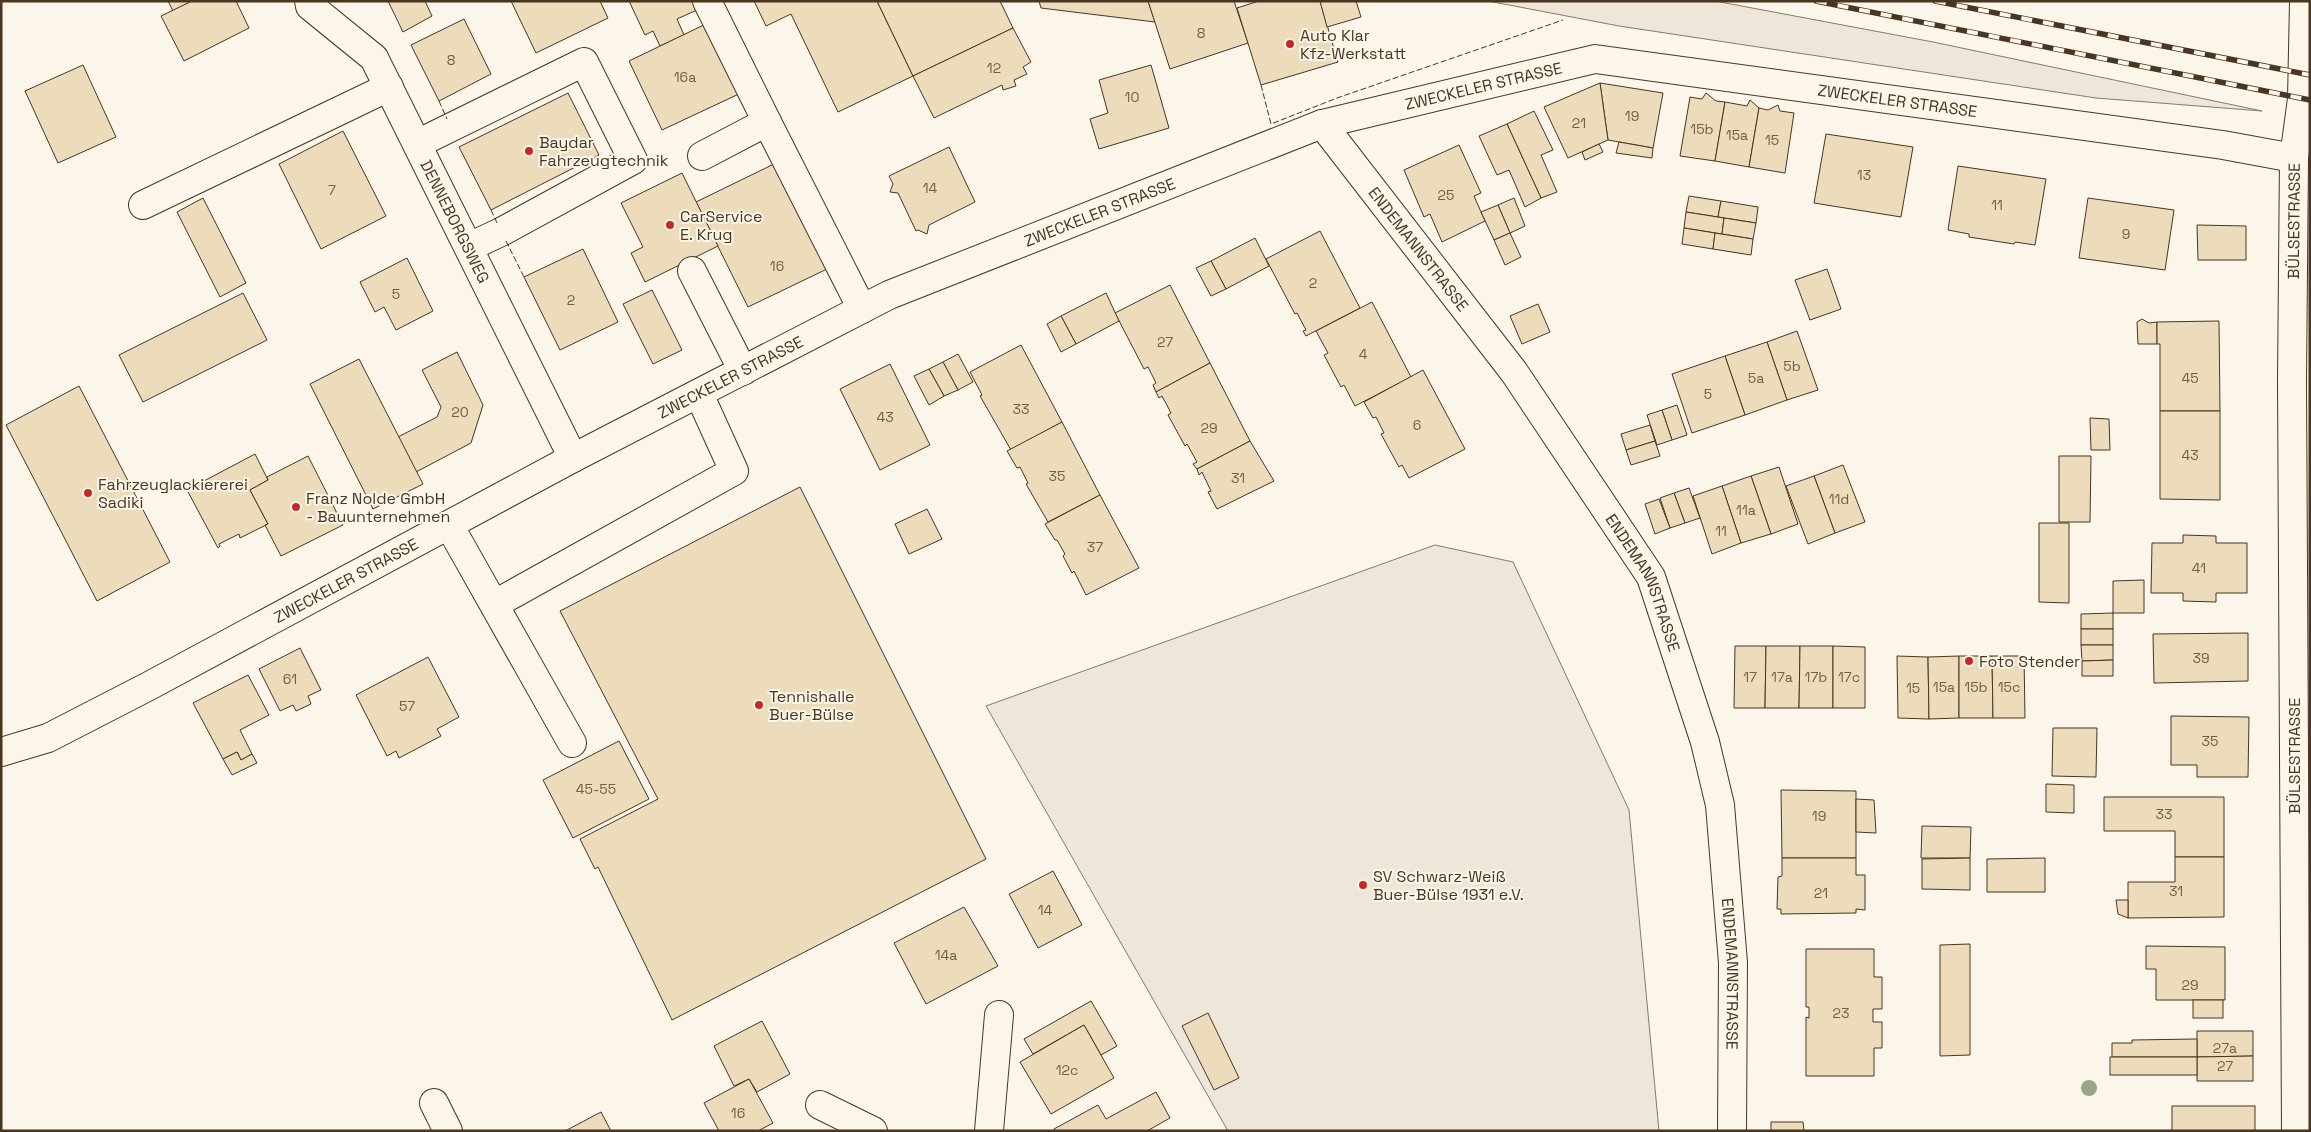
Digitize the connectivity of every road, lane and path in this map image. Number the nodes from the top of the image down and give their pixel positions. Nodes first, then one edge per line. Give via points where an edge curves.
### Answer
1 (707, 1) edge
2 (2304, 1) edge
3 (309, 3) edge
4 (388, 87) junction
5 (767, 122) junction
6 (1322, 124) junction
7 (417, 144) junction
8 (702, 156) dead end
9 (2294, 158) junction
10 (143, 205) dead end
11 (469, 247) junction
12 (692, 271) dead end
13 (862, 309) junction
14 (743, 371) junction
15 (2301, 379) edge
16 (698, 394) junction
17 (573, 458) junction
18 (450, 525) junction
19 (495, 604) junction
20 (572, 743) dead end
21 (1, 752) edge
22 (2302, 963) edge
23 (998, 1015) dead end
24 (434, 1103) dead end
25 (820, 1105) dead end
26 (448, 1131) edge
27 (873, 1131) edge
28 (988, 1131) edge
29 (1732, 1131) edge
30 (2296, 1131) edge

1 - 5 street
2 - 9 street, BÜLSESTRASSE via 2302,99
3 - 4 street, DENNEBORGSWEG via 374,58
4 - 7 street, DENNEBORGSWEG
4 - 10 street
5 - 8 street
5 - 13 street
6 - 9 street, ZWECKELER STRASSE via 1595,59 2222,144
6 - 13 street, ZWECKELER STRASSE via 889,295
6 - 29 street, ENDEMANNSTRASSE via 1514,372 1652,576 1705,742 1720,805 1733,963
7 - 11 street, DENNEBORGSWEG
7 - 11 street via 584,62 633,160
9 - 15 street, BÜLSESTRASSE
11 - 17 street, DENNEBORGSWEG
12 - 14 street
13 - 14 street, ZWECKELER STRASSE
14 - 16 street, ZWECKELER STRASSE
15 - 22 street, BÜLSESTRASSE
16 - 17 street, ZWECKELER STRASSE
16 - 19 street via 734,471
17 - 18 street, ZWECKELER STRASSE
18 - 19 street
18 - 21 street, ZWECKELER STRASSE via 56,734
19 - 20 street
22 - 30 street, BÜLSESTRASSE
23 - 28 street
24 - 26 street
25 - 27 street

